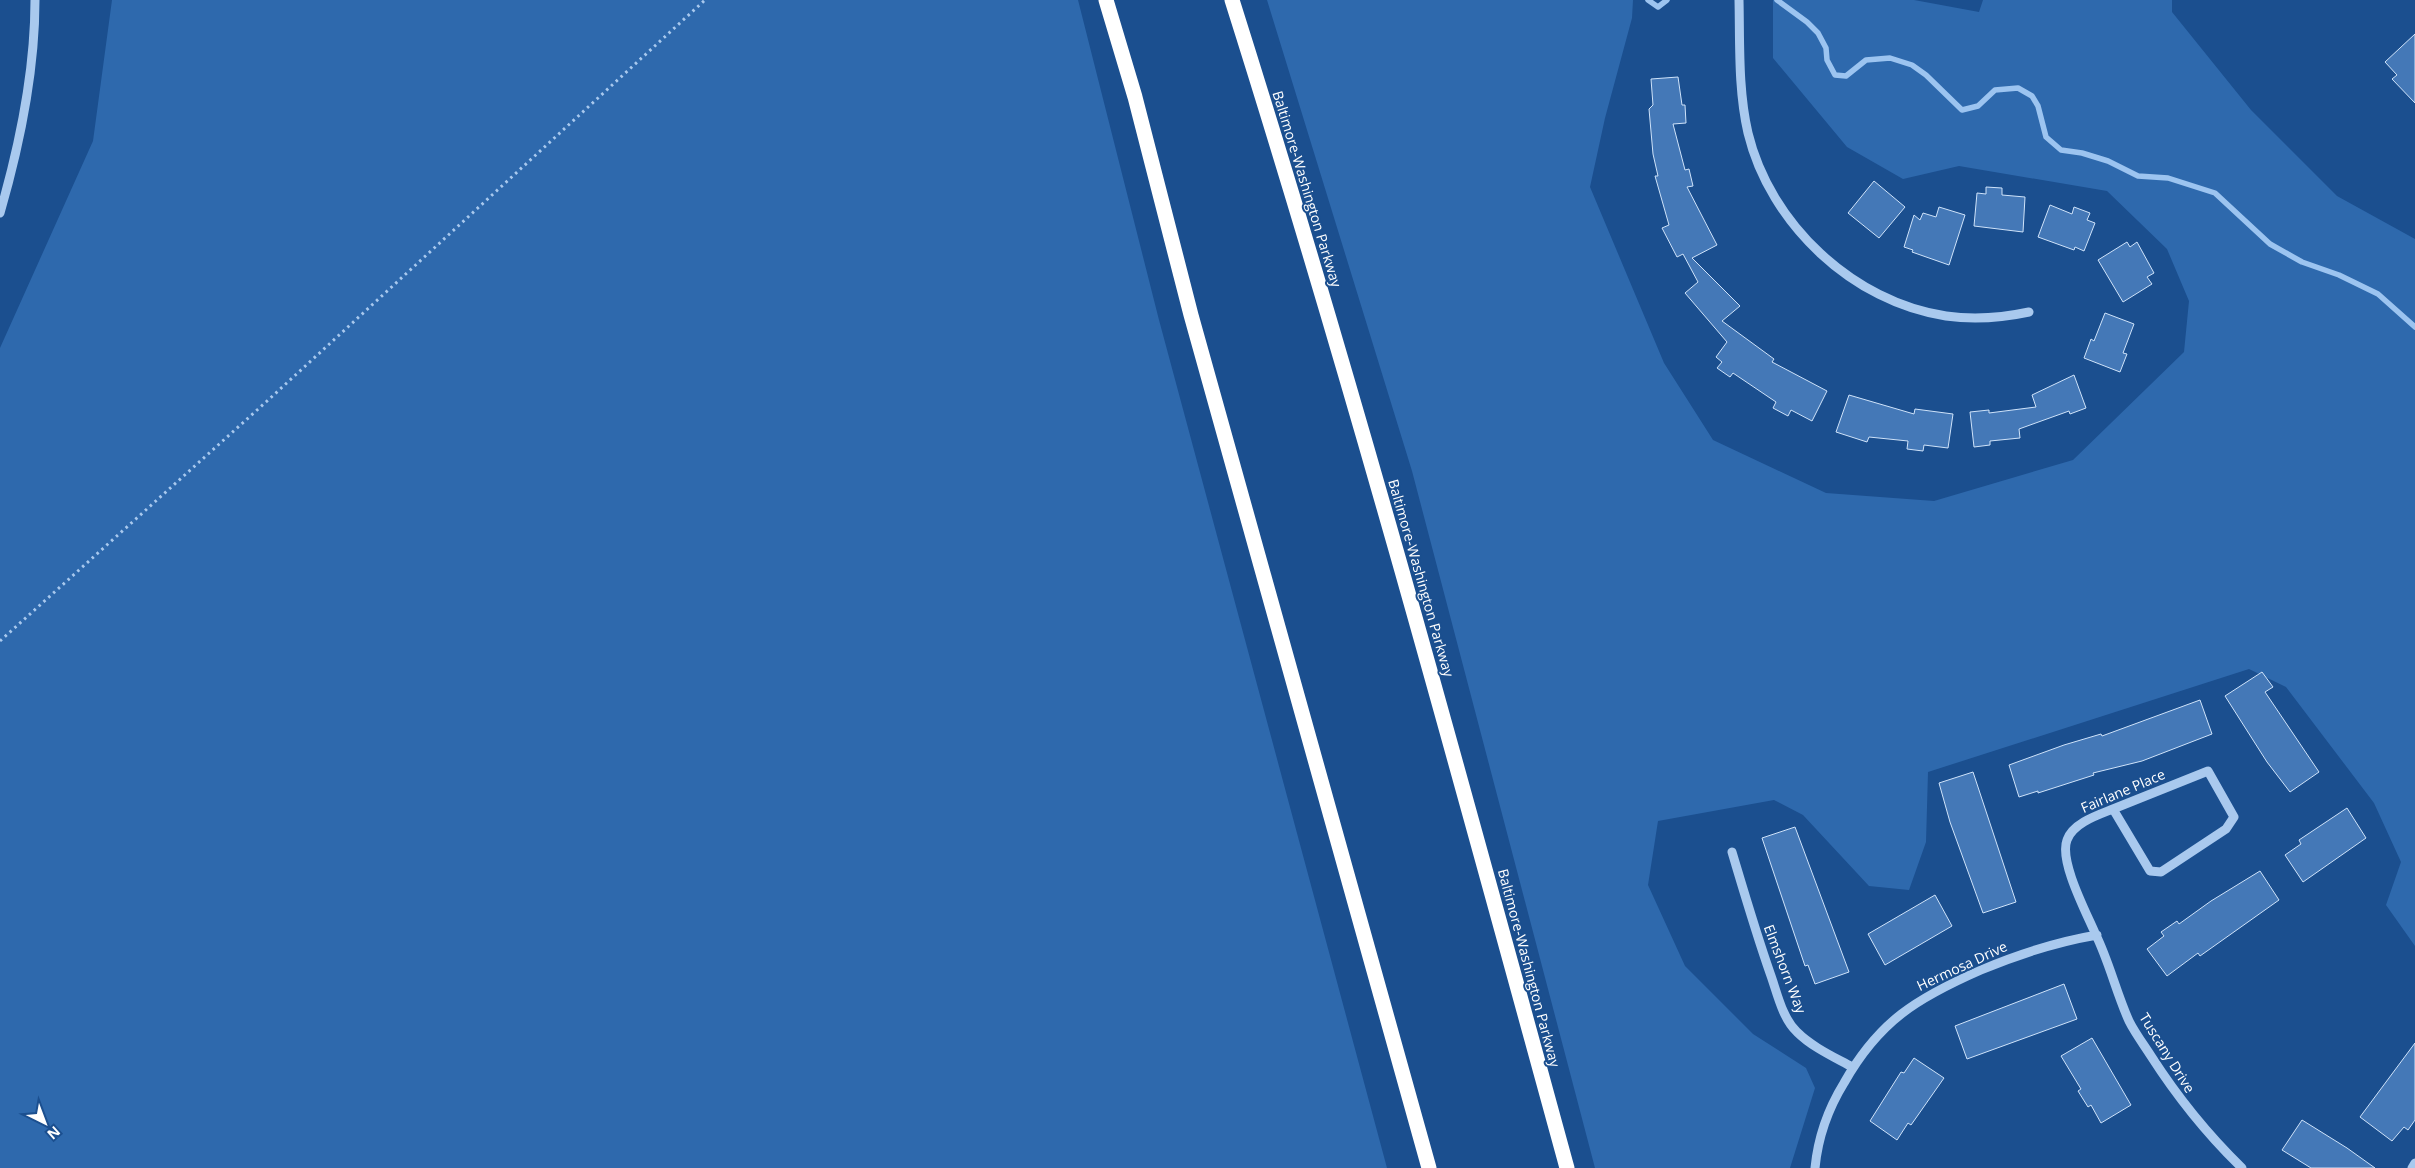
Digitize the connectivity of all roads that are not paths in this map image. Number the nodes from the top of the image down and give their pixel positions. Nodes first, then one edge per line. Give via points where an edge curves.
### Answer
1 (35, 0) edge
2 (1106, 0) edge
3 (1232, 0) edge
4 (1739, 0) edge
5 (0, 213) edge
6 (2029, 312) dead end
7 (2113, 809) junction
8 (1732, 852) dead end
9 (2097, 936) junction
10 (1852, 1067) junction
11 (2415, 1163) edge
12 (1429, 1168) edge
13 (1567, 1168) edge
14 (1815, 1168) edge
15 (2242, 1168) edge
16 (2412, 1168) edge

1 - 5 street via 22,126
2 - 12 highway
3 - 13 highway, Baltimore-Washington Parkway via 1315,269 1418,625
4 - 6 street via 1742,95 1748,132 1771,192 1807,239 1835,266 1859,283 1914,308 1969,318 2000,318
7 - 7 street, Fairlane Place via 2208,771 2234,817 2226,828 2161,872 2150,871
7 - 9 street, Fairlane Place via 2077,826 2066,840 2066,858 2080,900
8 - 10 street, Elmshorn Way via 1789,1021 1806,1040
9 - 10 street, Hermosa Drive via 2038,948 1936,991 1885,1027
9 - 15 street, Tuscany Drive via 2130,1024 2180,1100 2208,1135
10 - 14 street, Hermosa Drive via 1823,1126
11 - 16 street

